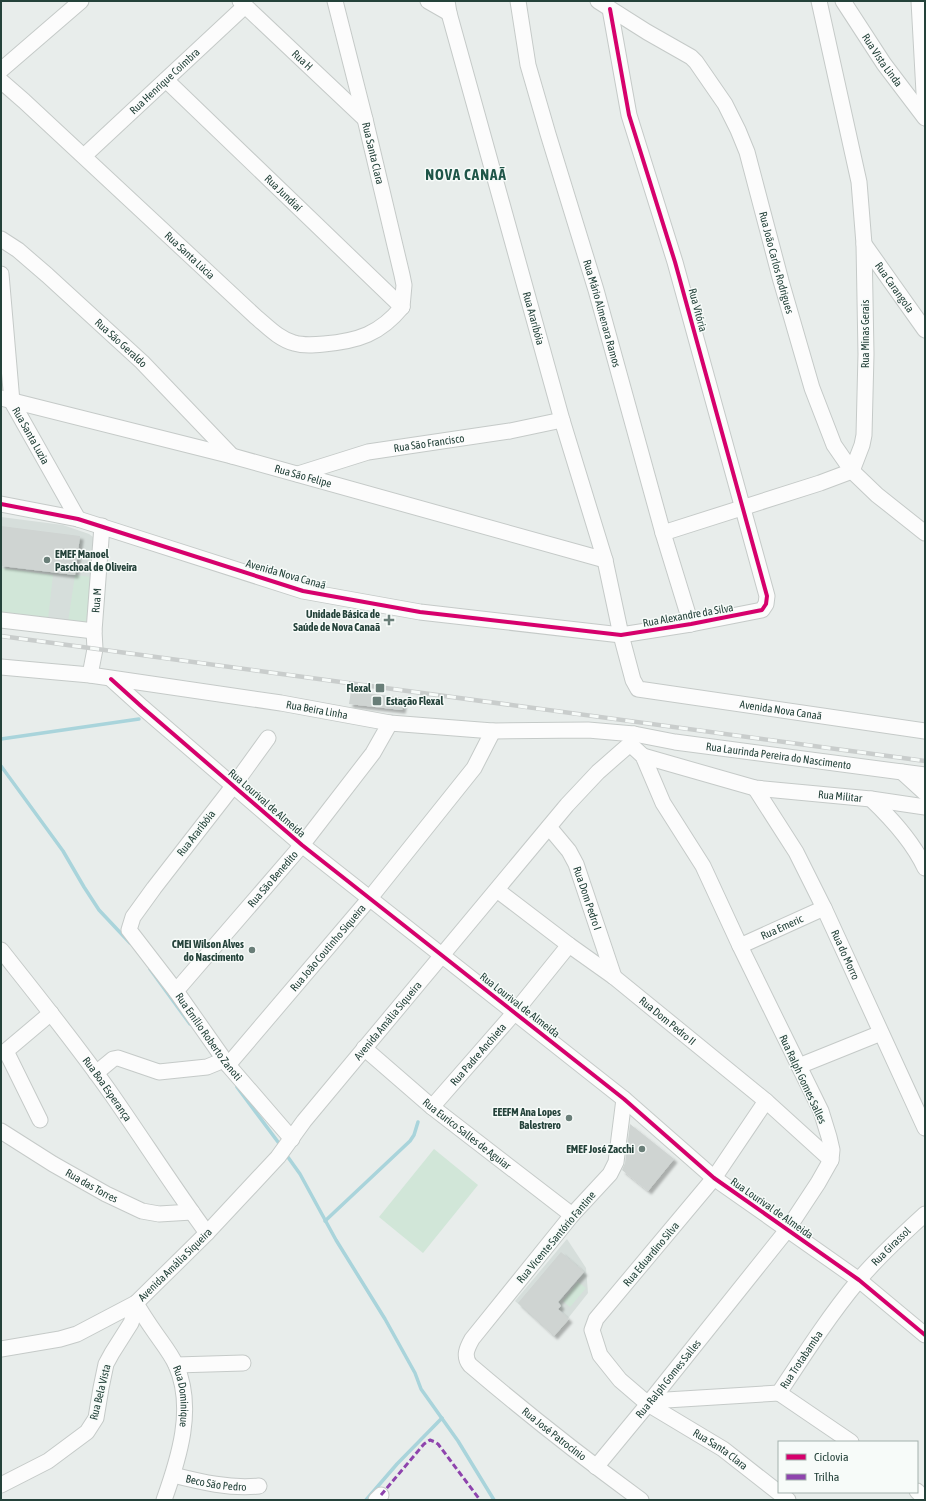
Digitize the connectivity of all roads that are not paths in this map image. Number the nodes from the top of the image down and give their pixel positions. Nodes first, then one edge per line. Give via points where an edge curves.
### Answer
1 (81, 1) edge
2 (335, 1) edge
3 (428, 1) edge
4 (518, 1) edge
5 (818, 1) edge
6 (843, 1) edge
7 (920, 1) edge
8 (242, 3) edge
9 (604, 5) edge
10 (448, 7) edge
11 (1, 70) edge
12 (166, 80) junction
13 (1, 81) edge
14 (925, 112) edge
15 (925, 118) edge
16 (365, 119) junction
17 (84, 156) junction
18 (1, 239) edge
19 (864, 244) junction
20 (1, 274) edge
21 (402, 307) junction
22 (925, 330) edge
23 (6, 400) edge
24 (562, 420) junction
25 (232, 456) junction
26 (852, 471) junction
27 (298, 474) junction
28 (1, 504) edge
29 (743, 507) junction
30 (78, 519) junction
31 (102, 526) junction
32 (664, 533) junction
33 (925, 533) edge
34 (605, 560) junction
35 (758, 611) joint
36 (1, 620) edge
37 (691, 624) junction
38 (94, 631) junction
39 (621, 635) junction
40 (1, 667) edge
41 (90, 676) junction
42 (111, 679) junction
43 (638, 689) joint
44 (390, 723) junction
45 (493, 731) junction
46 (925, 731) edge
47 (268, 738) dead end
48 (632, 739) junction
49 (643, 756) junction
50 (902, 772) junction
51 (925, 775) edge
52 (234, 785) junction
53 (755, 788) junction
54 (925, 793) edge
55 (871, 799) junction
56 (925, 807) edge
57 (549, 827) junction
58 (302, 845) junction
59 (925, 868) edge
60 (497, 890) junction
61 (370, 898) junction
62 (824, 908) junction
63 (129, 930) joint
64 (569, 945) junction
65 (740, 946) junction
66 (1, 950) edge
67 (442, 955) junction
68 (614, 977) junction
69 (176, 991) junction
70 (515, 1012) junction
71 (51, 1013) junction
72 (881, 1033) junction
73 (364, 1048) junction
74 (226, 1062) junction
75 (799, 1066) junction
76 (96, 1073) junction
77 (624, 1099) junction
78 (766, 1101) junction
79 (432, 1107) junction
80 (40, 1120) dead end
81 (925, 1128) edge
82 (1, 1131) edge
83 (290, 1141) junction
84 (831, 1160) junction
85 (714, 1178) junction
86 (192, 1212) junction
87 (925, 1214) edge
88 (572, 1215) junction
89 (788, 1230) junction
90 (207, 1233) junction
91 (859, 1280) junction
92 (136, 1304) junction
93 (925, 1335) edge
94 (1, 1349) edge
95 (243, 1363) dead end
96 (470, 1364) joint
97 (176, 1365) junction
98 (779, 1393) junction
99 (649, 1402) junction
100 (850, 1441) edge
101 (596, 1467) junction
102 (173, 1475) junction
103 (1, 1485) edge
104 (259, 1486) dead end
105 (778, 1492) edge
106 (779, 1493) edge
107 (164, 1500) edge
108 (641, 1500) edge
109 (788, 1500) edge

1 - 11 street
2 - 16 street, Rua Santa Clara
3 - 10 street
4 - 32 street, Rua Mário Almenara Ramos via 528,65 596,290
5 - 19 street, Rua Minas Gerais via 859,182
6 - 15 street, Rua Vista Linda via 884,64
7 - 14 street
8 - 12 street, Rua Henrique Coimbra
8 - 16 street, Rua H
9 - 26 street, Rua João Carlos Rodrigues via 691,57 725,104 747,152 812,388 834,445
9 - 29 street, Rua Vitória via 629,115 675,262
10 - 24 street, Rua Araribóia
12 - 17 street, Rua Henrique Coimbra
12 - 21 street, Rua Jundiaí
13 - 17 street, Rua Santa Lúcia
16 - 21 street, Rua Santa Clara via 402,275
17 - 21 street, Rua Santa Lúcia via 256,317 284,339 306,345 342,343 364,337 386,324
18 - 25 street, Rua São Geraldo via 47,275 142,362
19 - 22 street, Rua Carangola
19 - 26 street, Rua Minas Gerais via 864,435
20 - 23 street, Rua Santa Luzia
23 - 25 street, Rua São Felipe
23 - 30 street, Rua Santa Luzia
24 - 27 street, Rua São Francisco via 510,431 368,452
24 - 34 street, Rua Araribóia
25 - 27 street, Rua São Felipe
26 - 29 street
26 - 33 street, Rua João Carlos Rodrigues via 877,495
27 - 34 street, Rua São Felipe
28 - 30 street, Avenida Nova Canaã
29 - 32 street
29 - 35 street, Rua Vitória via 767,596 764,607
30 - 31 street, Avenida Nova Canaã
31 - 38 street, Rua M
31 - 39 street, Avenida Nova Canaã via 312,593 420,612
32 - 37 street, Rua Mário Almenara Ramos
34 - 39 street, Rua Araribóia
35 - 37 street, Rua Alexandre da Silva
36 - 38 street
37 - 39 street, Rua Alexandre da Silva
38 - 41 street, Rua M via 95,649
39 - 43 street, Rua Araribóia via 633,680
40 - 41 street, Rua Beira Linha
41 - 42 street, Rua Beira Linha
42 - 44 street, Rua Beira Linha via 281,703
42 - 52 street, Rua Lourival de Almeida
43 - 46 street, Avenida Nova Canaã
44 - 45 street, Rua Beira Linha
44 - 58 street, Rua São Benedito via 373,753
45 - 48 street, Rua Beira Linha via 588,730
45 - 61 street, Rua João Coutinho Siqueira via 474,768
47 - 52 street, Rua Araribóia
48 - 49 street, Rua Ralph Gomes Salles
48 - 50 street, Rua Laurinda Pereira do Nascimento via 675,742
48 - 57 street, Avenida Amália Siqueira via 598,772
49 - 53 street, Rua Militar
49 - 65 street, Rua Ralph Gomes Salles via 663,803 703,866
50 - 51 street, Rua Laurinda Pereira do Nascimento
50 - 54 street
52 - 58 street, Rua Lourival de Almeida
52 - 63 street, Rua Araribóia via 133,917
53 - 55 street, Rua Militar
53 - 62 street, Rua do Morro via 796,852
55 - 56 street, Rua Militar
55 - 59 street via 891,818
57 - 60 street, Avenida Amália Siqueira
57 - 68 street, Rua Dom Pedro I via 569,851 576,864
58 - 61 street, Rua Lourival de Almeida
58 - 69 street, Rua São Benedito
60 - 64 street, Rua Dom Pedro II
60 - 67 street, Avenida Amália Siqueira
61 - 67 street, Rua Lourival de Almeida
61 - 74 street, Rua João Coutinho Siqueira
62 - 65 street, Rua Emeric
62 - 72 street, Rua do Morro
63 - 69 street, Rua Emílio Roberto Zanoti
64 - 68 street, Rua Dom Pedro II
64 - 70 street, Rua Padre Anchieta
65 - 75 street, Rua Ralph Gomes Salles
66 - 71 street, Rua Boa Esperança
67 - 70 street, Rua Lourival de Almeida
67 - 73 street, Avenida Amália Siqueira
68 - 78 street, Rua Dom Pedro II
69 - 74 street, Rua Emílio Roberto Zanoti
70 - 77 street, Rua Lourival de Almeida
70 - 79 street, Rua Padre Anchieta
71 - 76 street, Rua Boa Esperança
71 - 80 street via 6,1051
72 - 75 street
72 - 81 street, Rua do Morro
73 - 79 street, Rua Eurico Salles de Aguiar
73 - 83 street, Avenida Amália Siqueira
74 - 76 street via 207,1067 159,1072 118,1058
74 - 83 street, Rua Emílio Roberto Zanoti
75 - 84 street, Rua Ralph Gomes Salles via 821,1111 832,1150
76 - 86 street, Rua Boa Esperança
77 - 85 street, Rua Lourival de Almeida
77 - 88 street, Rua Vicente Santório Fantine via 613,1169
78 - 84 street, Rua Dom Pedro II
78 - 85 street, Rua Eduardino Silva
79 - 88 street, Rua Eurico Salles de Aguiar
82 - 86 street, Rua das Torres via 53,1164 142,1211 159,1214
83 - 90 street, Avenida Amália Siqueira
84 - 89 street, Rua Ralph Gomes Salles
85 - 89 street, Rua Lourival de Almeida
85 - 99 street, Rua Eduardino Silva via 596,1319 592,1330 600,1355 620,1380
86 - 90 street, Rua Boa Esperança
87 - 91 street, Rua Girassol
88 - 96 street, Rua Vicente Santório Fantine via 472,1339 466,1354 466,1360
89 - 91 street, Rua Lourival de Almeida
89 - 99 street, Rua Ralph Gomes Salles
90 - 92 street, Avenida Amália Siqueira
91 - 93 street, Rua Lourival de Almeida
91 - 98 street, Rua Trotabamba via 807,1349
92 - 94 street via 77,1334
92 - 97 street, Rua Dominique
92 - 103 street, Rua Bela Vista via 131,1323 106,1364 96,1418 87,1432 48,1461
95 - 97 street
96 - 101 street, Rua José Patrocínio via 528,1414
97 - 102 street, Rua Dominique via 183,1385 185,1414
98 - 99 street, Rua Trotabamba
98 - 100 street
99 - 101 street, Rua Ralph Gomes Salles
99 - 105 street, Rua Santa Clara via 723,1449
101 - 108 street, Rua José Patrocínio
102 - 104 street, Beco São Pedro via 225,1486
102 - 107 street, Rua Dominique
106 - 109 street, Rua Santa Clara

